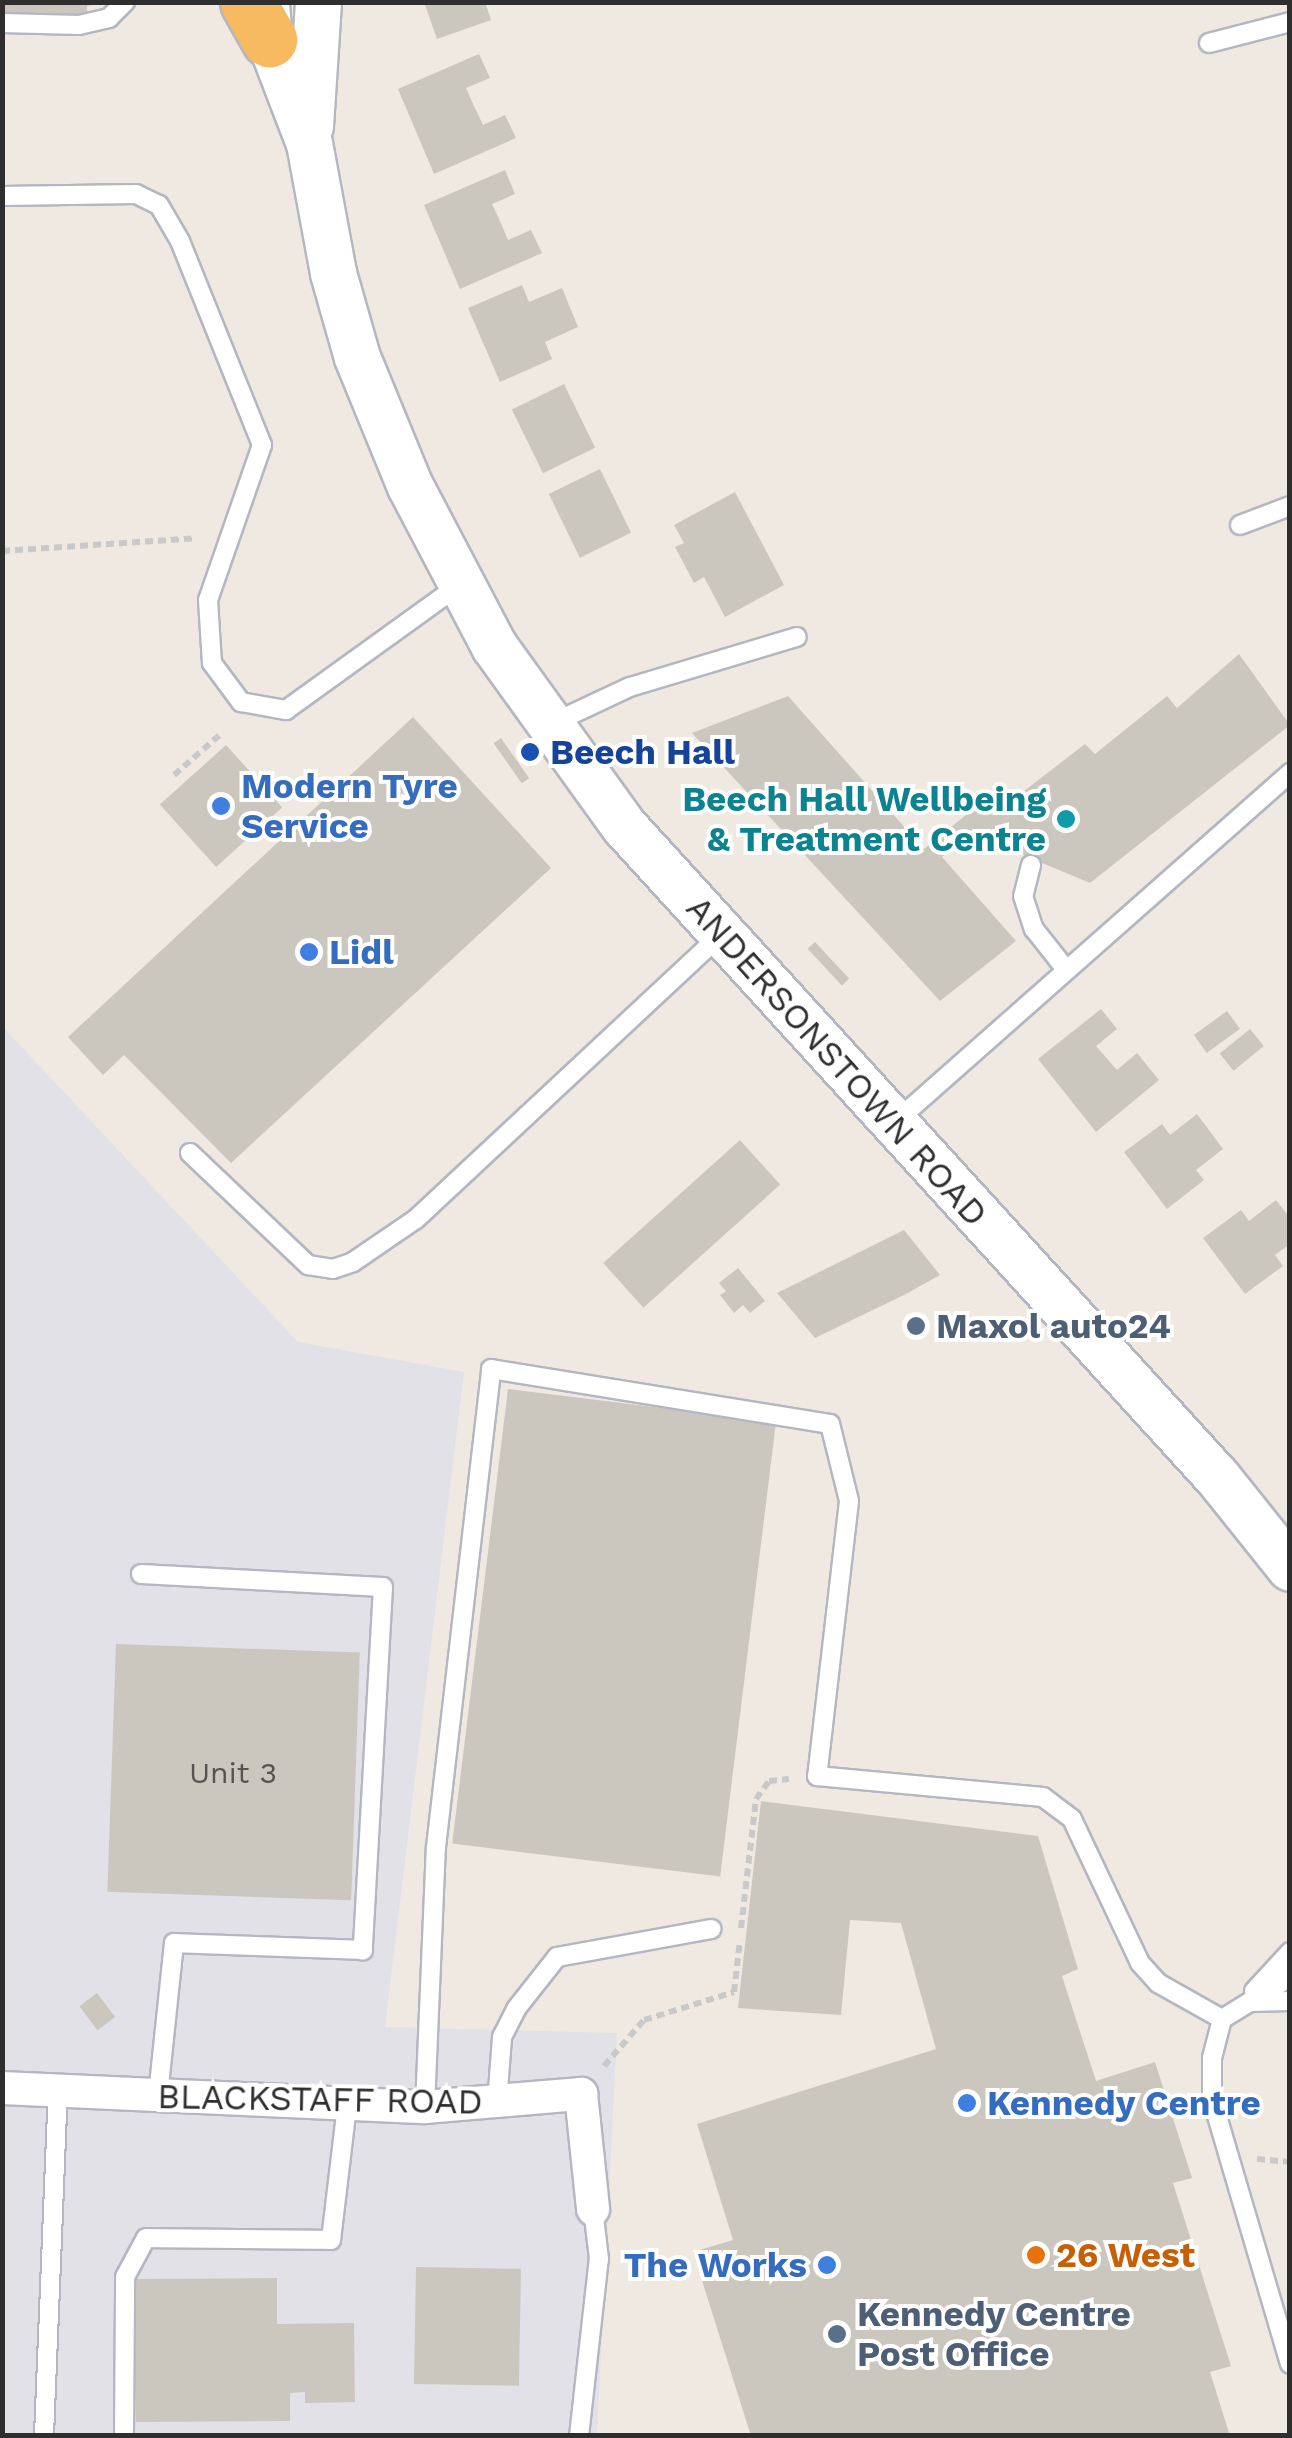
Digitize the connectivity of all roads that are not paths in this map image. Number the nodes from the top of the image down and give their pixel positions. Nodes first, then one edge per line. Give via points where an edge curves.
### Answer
1 (124, 2) edge
2 (318, 2) edge
3 (261, 15) edge
4 (1290, 22) edge
5 (2, 23) edge
6 (1209, 43) dead end
7 (309, 143) junction
8 (2, 196) edge
9 (1290, 506) edge
10 (1240, 525) dead end
11 (458, 586) junction
12 (797, 637) dead end
13 (549, 725) junction
14 (1290, 773) edge
15 (1030, 865) dead end
16 (721, 935) junction
17 (1064, 967) junction
18 (893, 1123) junction
19 (190, 1153) dead end
20 (1289, 1566) edge
21 (141, 1574) dead end
22 (711, 1929) dead end
23 (1290, 1952) edge
24 (1290, 1978) edge
25 (1290, 2001) edge
26 (1244, 2002) junction
27 (1222, 2020) junction
28 (2, 2088) edge
29 (58, 2091) junction
30 (158, 2096) junction
31 (497, 2104) junction
32 (348, 2105) junction
33 (426, 2107) junction
34 (594, 2209) joint
35 (1290, 2364) edge
36 (44, 2436) edge
37 (124, 2436) edge
38 (578, 2436) edge

1 - 5 lane via 109,18 79,25
2 - 7 main road, ANDERSONSTOWN ROAD
3 - 7 main road, ANDERSONSTOWN ROAD
4 - 6 lane
7 - 11 main road, ANDERSONSTOWN ROAD via 333,273 357,357
8 - 11 lane via 136,194 159,205 180,241 262,444 208,600 212,663 241,702 286,710
9 - 10 lane
11 - 13 main road, ANDERSONSTOWN ROAD
12 - 13 lane via 630,687
13 - 16 main road, ANDERSONSTOWN ROAD via 623,825
14 - 17 lane
15 - 17 lane via 1023,896 1034,929
16 - 18 main road, ANDERSONSTOWN ROAD
16 - 19 lane via 416,1219 353,1262 333,1269 308,1265
17 - 18 lane
18 - 20 main road, ANDERSONSTOWN ROAD via 1200,1458
21 - 30 lane via 384,1587 363,1950 174,1943
22 - 31 lane via 557,1958 516,2008 502,2037
23 - 26 lane
24 - 26 lane
25 - 26 lane
26 - 27 lane
27 - 33 lane via 1158,1983 1140,1963 1072,1819 1042,1798 817,1776 849,1501 830,1424 491,1369 436,1848
27 - 35 lane via 1212,2058 1212,2099
28 - 29 street, BLACKSTAFF ROAD
29 - 30 street, BLACKSTAFF ROAD
29 - 36 lane
30 - 32 street, BLACKSTAFF ROAD
31 - 33 street, BLACKSTAFF ROAD
31 - 34 street, BLACKSTAFF ROAD via 580,2094
32 - 33 street, BLACKSTAFF ROAD
32 - 37 lane via 331,2240 146,2238 124,2277
34 - 38 lane via 599,2258

